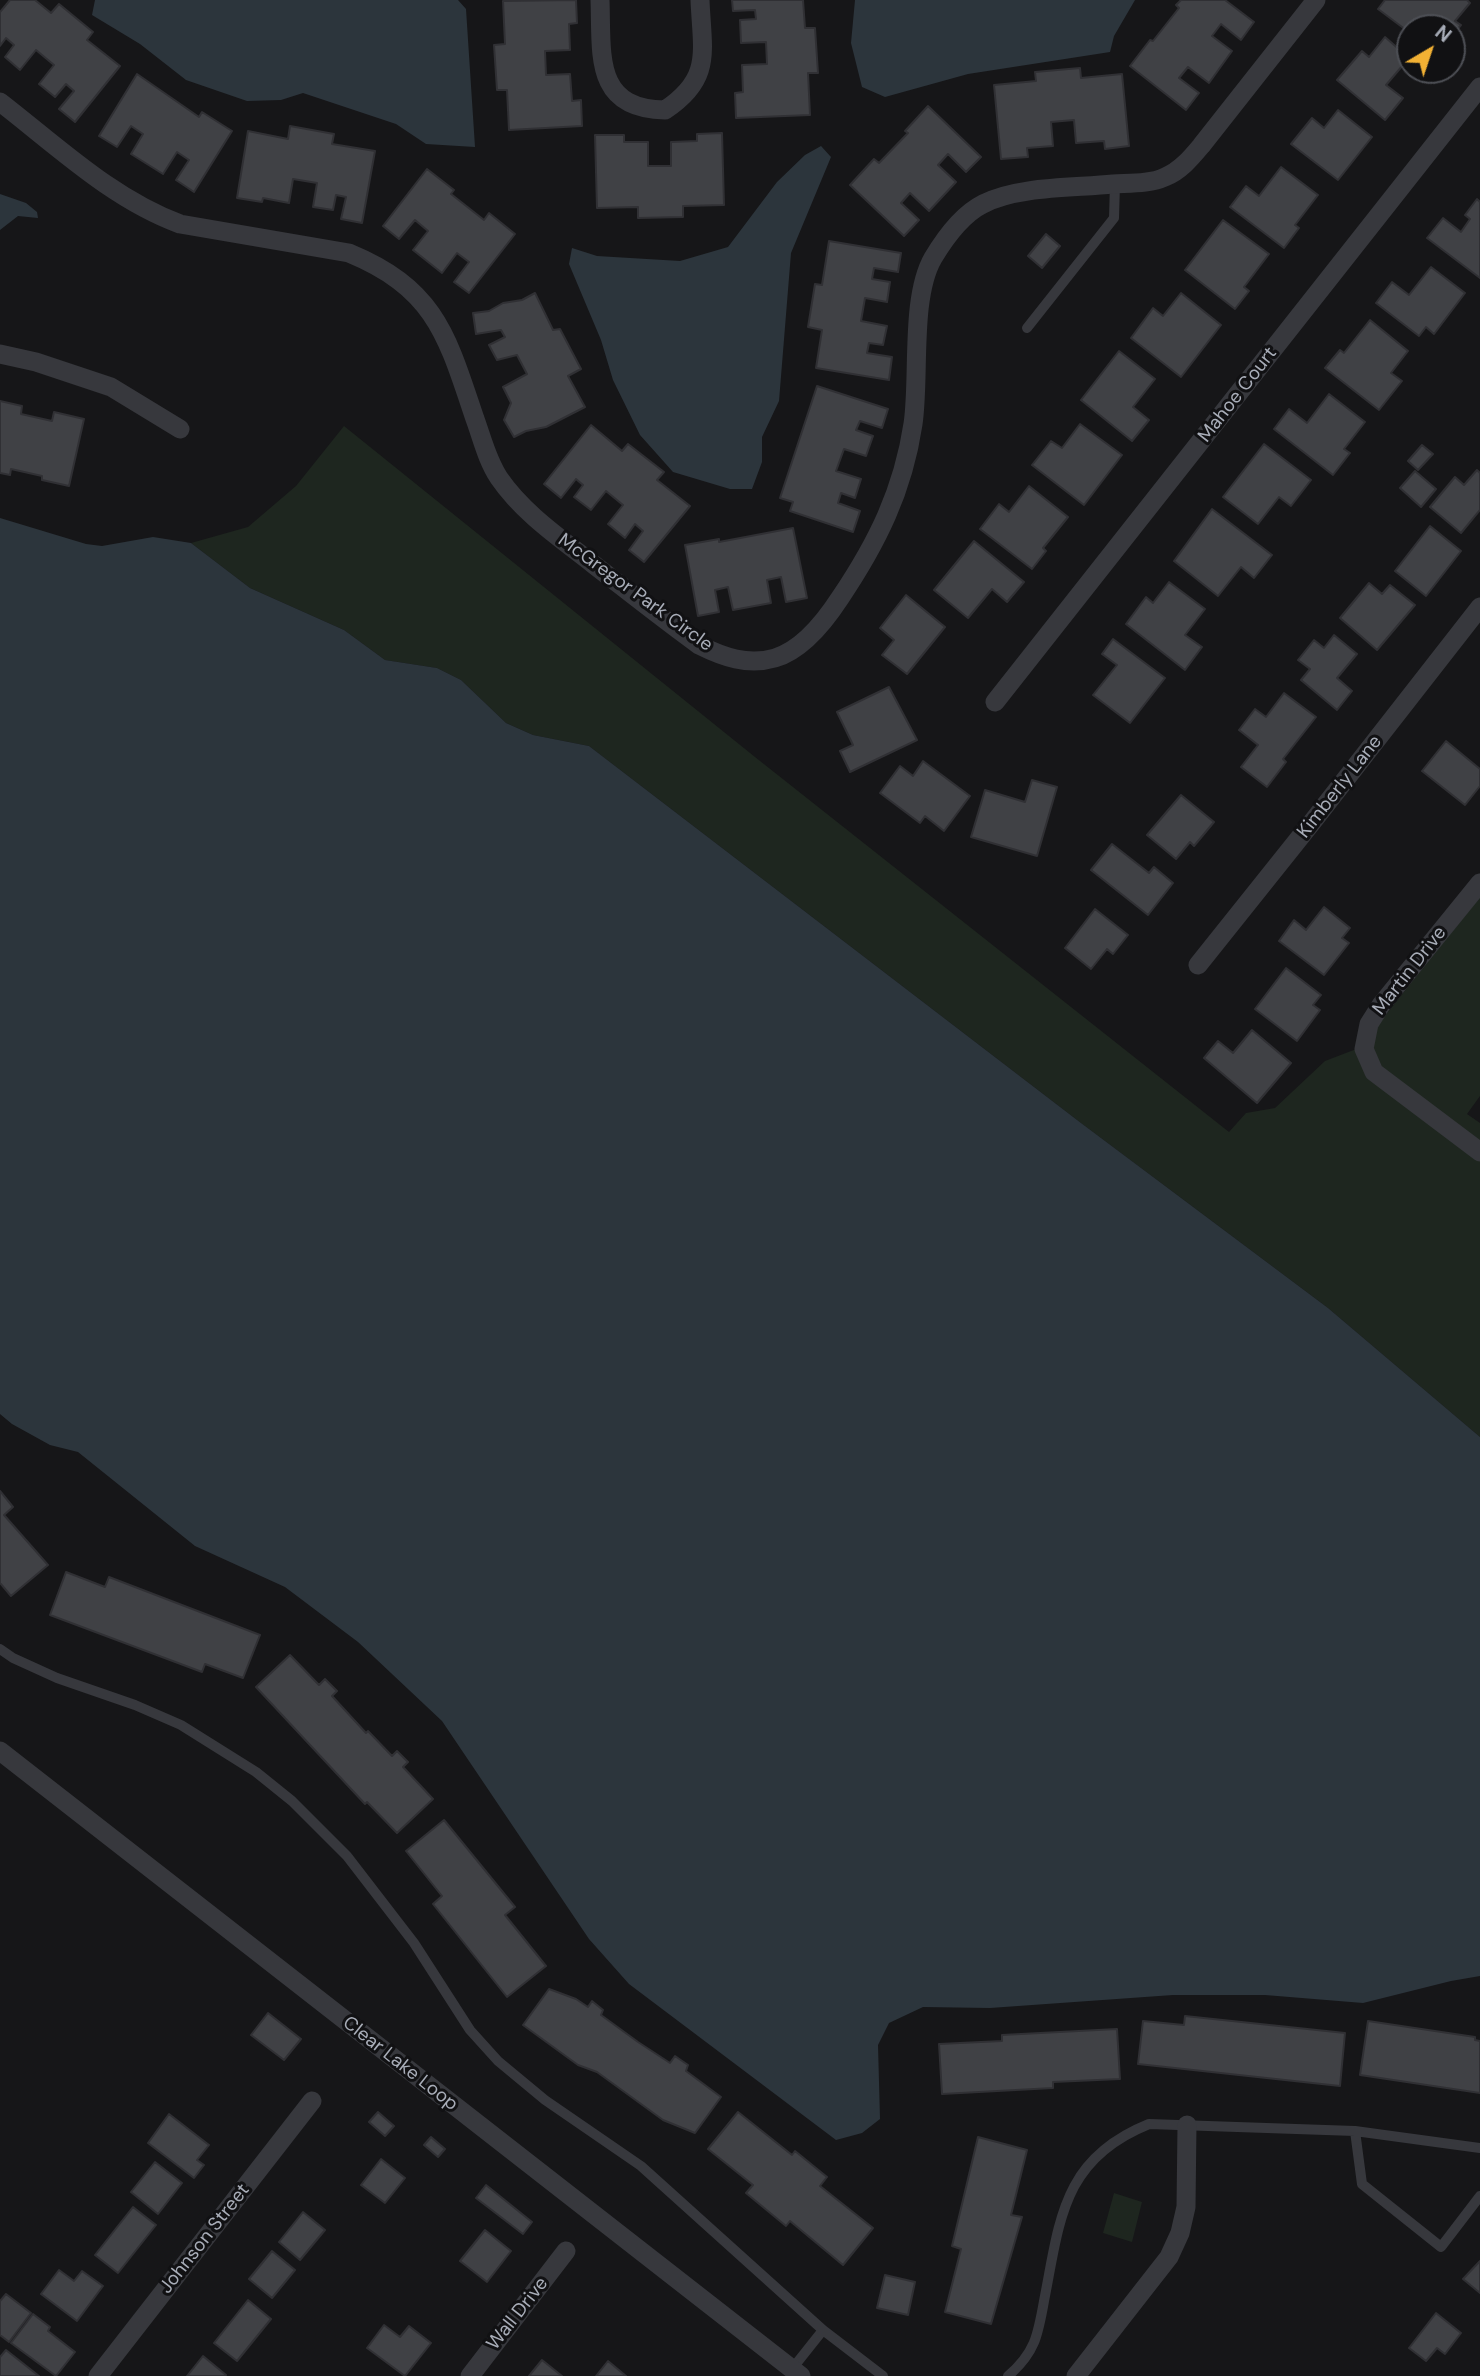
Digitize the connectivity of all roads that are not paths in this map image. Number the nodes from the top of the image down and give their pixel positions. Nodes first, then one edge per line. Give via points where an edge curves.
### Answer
1 (600, 0) edge
2 (700, 0) edge
3 (1316, 0) edge
4 (1480, 87) edge
5 (0, 102) edge
6 (1115, 184) junction
7 (1027, 328) dead end
8 (0, 354) edge
9 (180, 429) dead end
10 (1480, 607) edge
11 (995, 702) dead end
12 (1480, 883) edge
13 (1198, 965) dead end
14 (1475, 1149) edge
15 (0, 1649) edge
16 (0, 1751) edge
17 (312, 2101) dead end
18 (1187, 2125) junction
19 (1355, 2132) junction
20 (1480, 2148) edge
21 (1480, 2196) edge
22 (566, 2252) dead end
23 (823, 2330) junction
24 (797, 2373) edge
25 (98, 2376) edge
26 (470, 2376) edge
27 (883, 2376) edge
28 (1008, 2376) edge
29 (1076, 2376) edge

1 - 2 street via 606,78 630,103 656,110 679,101 700,73
3 - 6 street, McGregor Park Circle via 1185,164 1165,178
4 - 11 street, Mahoe Court
5 - 6 street, McGregor Park Circle via 110,187 158,216 180,224 349,253 399,278 434,316 486,451 514,496 552,532 699,645 748,662 775,658 820,625 880,533 901,478 913,423 924,283 947,237 982,204 1007,195
6 - 7 lane via 1114,218
8 - 9 street via 111,387
10 - 13 street, Kimberly Lane
12 - 14 street, Martin Drive via 1381,1005 1369,1024 1364,1049 1374,1072
15 - 23 lane via 57,1678 181,1725 256,1772 292,1801 347,1856 414,1944 470,2030 498,2061 545,2100 641,2166
16 - 24 street, Clear Lake Loop
17 - 25 street, Johnson Street
18 - 19 lane
18 - 28 lane via 1149,2124 1125,2133 1083,2172 1062,2212 1037,2340
18 - 29 street via 1186,2207 1180,2233 1169,2257
19 - 20 lane
19 - 21 lane via 1362,2184 1441,2247
22 - 26 street, Wall Drive
23 - 24 lane
23 - 27 lane

